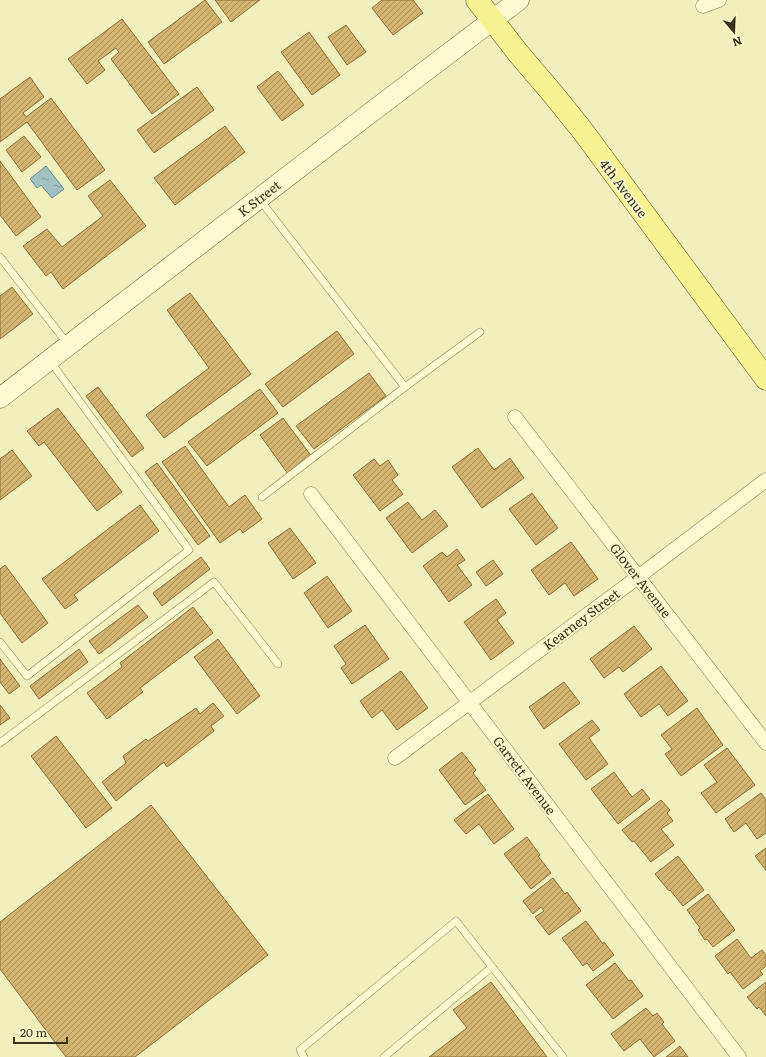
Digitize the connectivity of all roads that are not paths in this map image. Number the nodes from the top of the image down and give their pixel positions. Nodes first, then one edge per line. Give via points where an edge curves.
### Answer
1 (477, 0) edge
2 (519, 0) edge
3 (719, 0) edge
4 (703, 6) dead end
5 (493, 20) junction
6 (259, 198) junction
7 (0, 256) edge
8 (480, 332) dead end
9 (69, 345) junction
10 (49, 360) junction
11 (766, 379) edge
12 (405, 387) junction
13 (0, 398) edge
14 (515, 417) dead end
15 (766, 480) edge
16 (311, 494) dead end
17 (262, 497) dead end
18 (638, 576) junction
19 (0, 642) edge
20 (278, 664) dead end
21 (470, 703) junction
22 (0, 743) edge
23 (766, 743) edge
24 (395, 758) dead end
25 (492, 967) junction
26 (304, 1057) edge
27 (384, 1057) edge
28 (563, 1057) edge
29 (739, 1057) edge

1 - 5 main road, 4th Avenue
2 - 5 street, K Street
3 - 4 street
5 - 6 street, K Street
5 - 11 main road, 4th Avenue via 582,130
6 - 9 street, K Street
6 - 12 lane
7 - 9 lane
8 - 12 lane
9 - 10 street, K Street
10 - 13 street, K Street
10 - 19 lane via 189,550 27,676
12 - 17 lane
14 - 18 street, Glover Avenue
15 - 18 street, Kearney Street
16 - 21 street, Garrett Avenue
18 - 21 street, Kearney Street
18 - 23 street, Glover Avenue
20 - 22 lane via 214,582
21 - 24 street, Kearney Street
21 - 29 street, Garrett Avenue
25 - 26 lane via 456,921 300,1050
25 - 27 lane
25 - 28 lane

